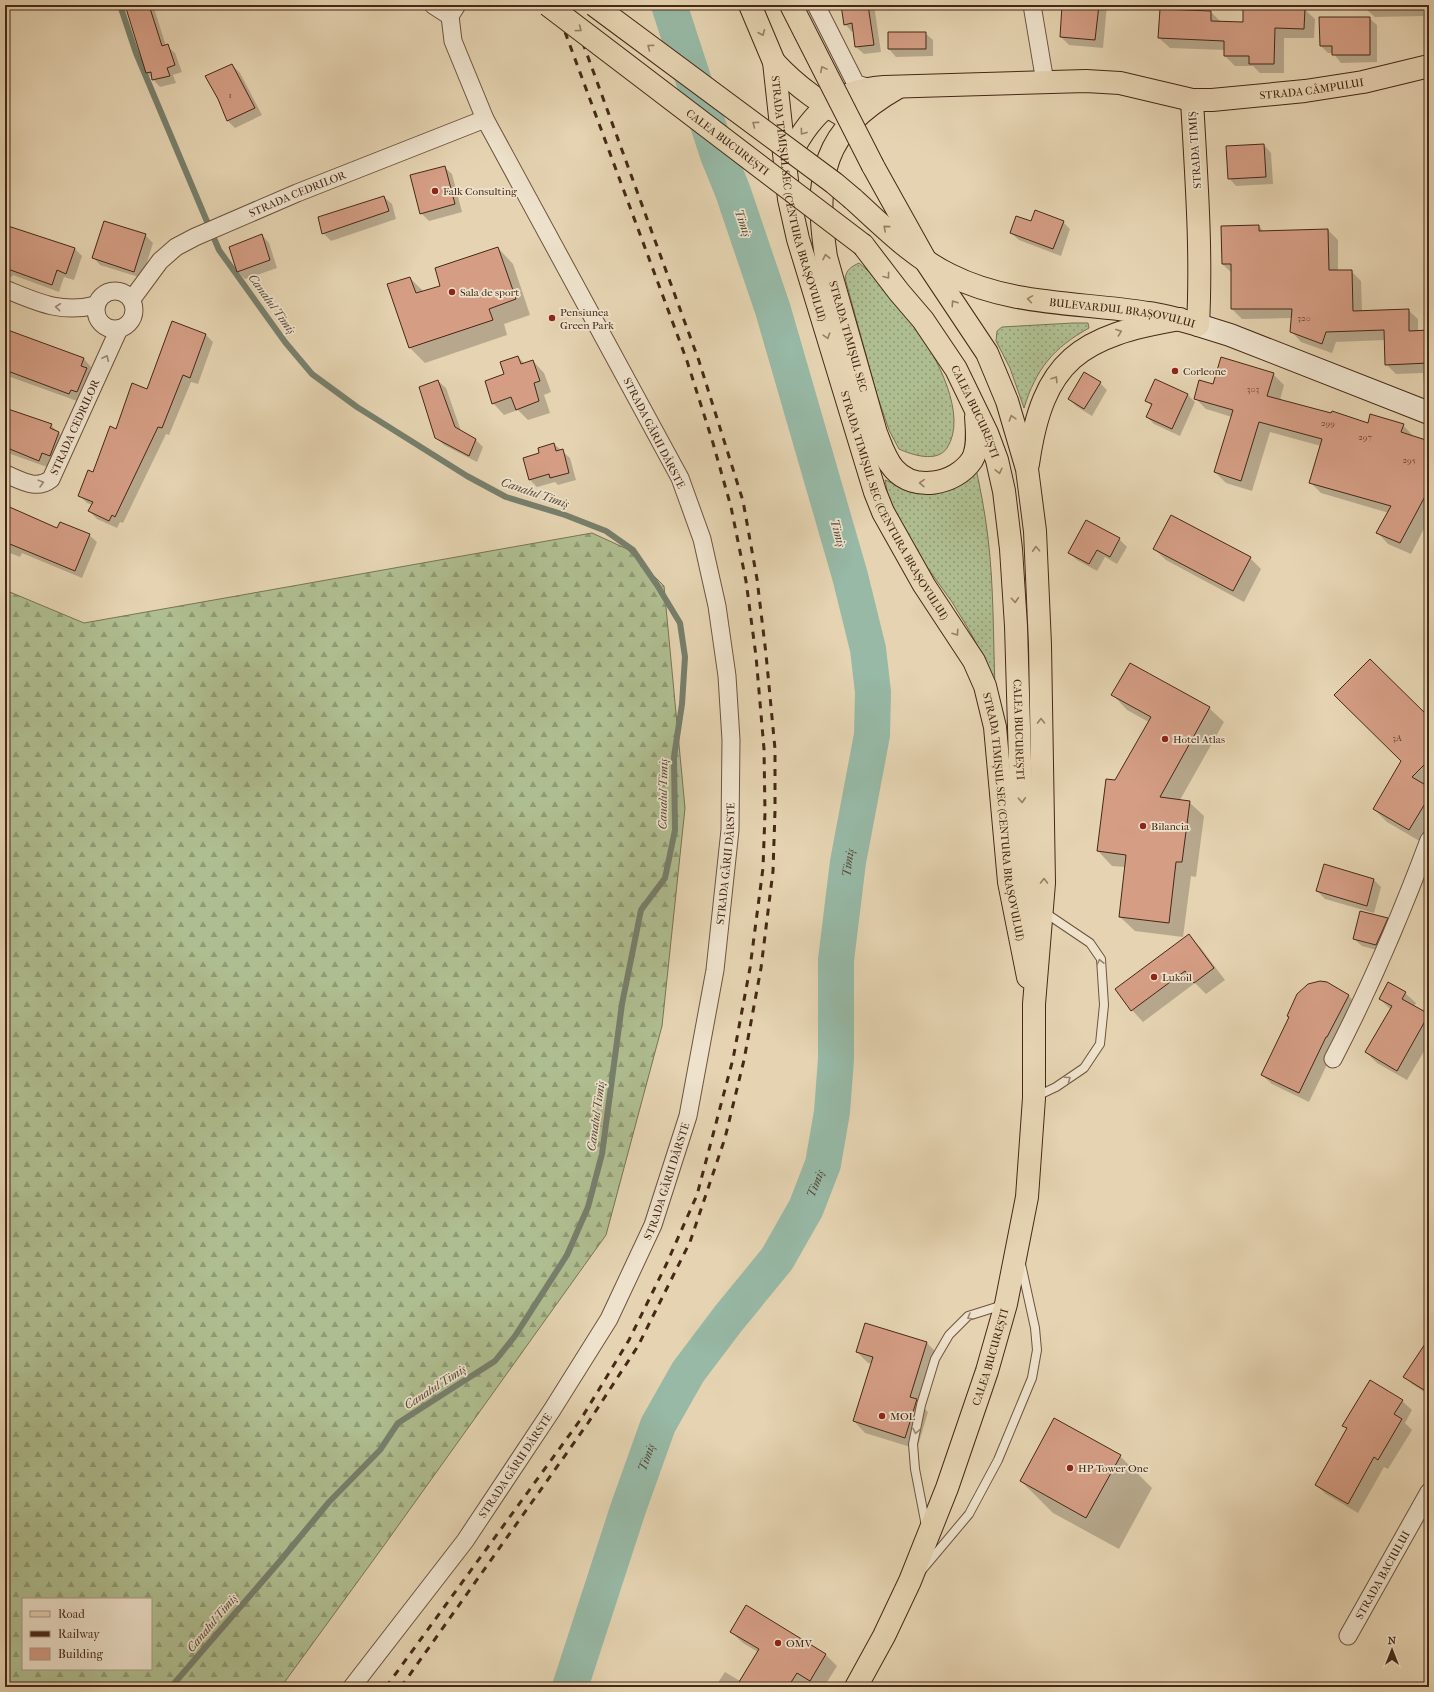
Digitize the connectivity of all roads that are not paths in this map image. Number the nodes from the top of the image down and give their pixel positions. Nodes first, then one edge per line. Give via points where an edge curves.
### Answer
1 (433, 5) edge
2 (548, 5) edge
3 (594, 5) edge
4 (750, 5) edge
5 (792, 5) edge
6 (816, 5) edge
7 (1032, 5) edge
8 (454, 11) edge
9 (774, 62) junction
10 (1429, 66) edge
11 (1045, 82) junction
12 (871, 88) junction
13 (897, 88) junction
14 (1192, 100) junction
15 (827, 106) junction
16 (485, 119) junction
17 (852, 121) junction
18 (786, 162) junction
19 (926, 263) junction
20 (5, 288) edge
21 (132, 299) junction
22 (96, 305) junction
23 (1189, 322) junction
24 (119, 329) junction
25 (976, 408) junction
26 (1429, 413) edge
27 (1027, 469) junction
28 (5, 474) edge
29 (1429, 840) edge
30 (1041, 910) junction
31 (1034, 1004) junction
32 (1333, 1059) dead end
33 (1034, 1098) junction
34 (1017, 1250) junction
35 (1006, 1304) junction
36 (1429, 1492) edge
37 (928, 1537) junction
38 (910, 1581) junction
39 (1348, 1636) dead end
40 (352, 1687) edge
41 (856, 1687) edge

1 - 8 street
2 -> 25 main road, CALEA BUCUREȘTI, bridge via 863,245 923,320 956,370
19 -> 3 main road, CALEA BUCUREȘTI, bridge via 834,183
4 -> 9 main road, STRADA TIMIȘUL SEC (CENTURA BRAȘOVULUI)
19 -> 5 main road, bridge via 873,166
6 - 12 street via 856,84
7 - 11 street
8 - 16 street, STRADA GĂRII DÂRSTE via 453,41
9 - 15 main road via 791,80
9 - 18 main road, STRADA TIMIȘUL SEC (CENTURA BRAȘOVULUI)
10 - 14 main road, STRADA CÂMPULUI via 1364,82 1305,91
11 - 13 main road, STRADA TIMIȘ
11 - 14 main road, STRADA TIMIȘ via 1120,83
12 - 13 main road, STRADA TIMIȘ
12 - 15 main road, STRADA TIMIȘ via 844,96
13 - 17 main road, STRADA TIMIȘUL SEC via 881,97
14 - 23 main road, STRADA TIMIȘ via 1200,262
15 - 17 main road
15 -> 18 main road, STRADA TIMIȘ via 806,126
16 - 21 street, STRADA CEDRILOR via 195,237 176,247 160,261
16 - 40 street, STRADA GĂRII DÂRSTE via 680,478 702,539 717,606 727,676 731,740 730,830 715,970 688,1116 653,1225 609,1319 552,1410 465,1541
25 -> 17 main road, STRADA TIMIȘUL SEC via 977,440 972,459 959,474 945,480 918,484 903,478 893,469 884,454 874,426 826,257 822,228 821,195 830,153
18 -> 31 main road, STRADA TIMIȘUL SEC (CENTURA BRAȘOVULUI) via 789,198 798,239 875,492 898,540 963,642 985,686 995,727 1009,882
23 -> 19 main road, BULEVARDUL BRAȘOVULUI via 1148,313 1002,294 950,276
27 -> 19 main road, CALEA BUCUREȘTI via 1007,401 987,353
22 -> 20 street via 76,309 46,306
21 - 22 street via 122,291 109,291
21 - 24 street via 135,311 133,318 130,323
22 - 24 street via 101,323 106,327
23 - 26 main road, BULEVARDUL BRAȘOVULUI via 1230,335
27 -> 23 main road via 1038,415 1048,388 1062,367 1084,349 1105,338 1147,325
28 -> 24 street, STRADA CEDRILOR via 32,485 46,484 51,479
25 -> 31 main road, CALEA BUCUREȘTI via 997,460 1008,515 1016,626 1020,762
30 -> 27 main road, CALEA BUCUREȘTI via 1044,883 1040,645 1035,531
29 - 32 street via 1378,966
30 - 31 main road, CALEA BUCUREȘTI
33 -> 30 lane via 1084,1068 1100,1044 1104,1004 1101,959 1090,943
31 - 33 main road, CALEA BUCUREȘTI
33 - 34 main road, CALEA BUCUREȘTI via 1027,1197
34 - 35 main road, CALEA BUCUREȘTI
34 - 38 lane via 1035,1328 1037,1350 1032,1378 998,1460 969,1514 929,1563
35 - 37 main road, CALEA BUCUREȘTI via 962,1446
35 -> 37 lane via 968,1316 949,1335 935,1358 913,1444 915,1469
36 - 39 street, STRADA BACIULUI
37 - 38 main road, CALEA BUCUREȘTI
38 - 41 main road, CALEA BUCUREȘTI

